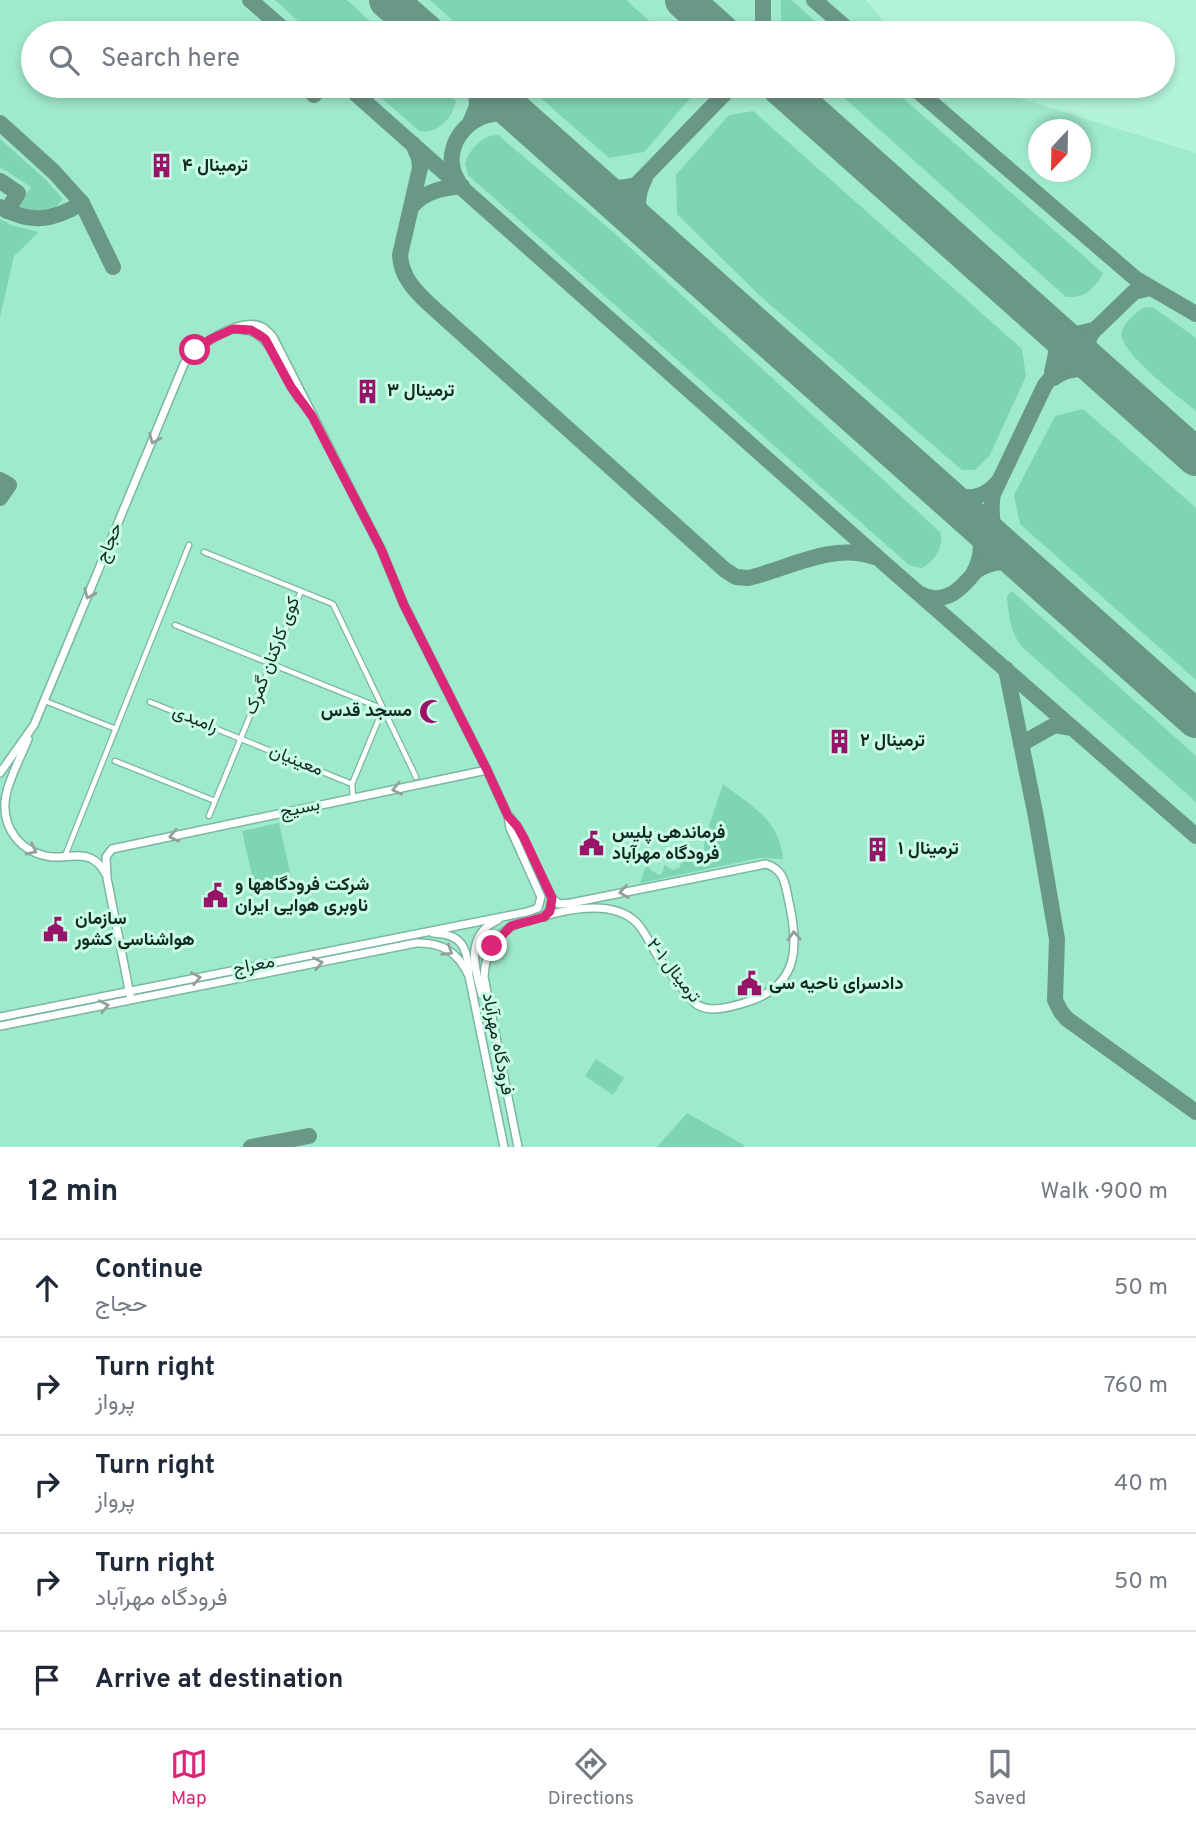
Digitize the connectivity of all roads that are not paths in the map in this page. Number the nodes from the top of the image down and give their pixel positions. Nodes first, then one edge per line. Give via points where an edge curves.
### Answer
1 (189, 545) dead end
2 (204, 552) dead end
3 (301, 591) junction
4 (175, 625) dead end
5 (271, 664) junction
6 (44, 700) junction
7 (150, 702) dead end
8 (383, 709) junction
9 (34, 725) junction
10 (116, 729) junction
11 (241, 738) junction
12 (115, 761) dead end
13 (487, 770) junction
14 (0, 773) edge
15 (416, 777) dead end
16 (352, 783) junction
17 (353, 798) junction
18 (215, 801) junction
19 (209, 816) dead end
20 (508, 816) junction
21 (65, 856) junction
22 (107, 878) junction
23 (552, 898) junction
24 (594, 902) junction
25 (559, 904) junction
26 (561, 914) junction
27 (508, 916) junction
28 (544, 917) junction
29 (414, 934) junction
30 (416, 943) joint
31 (469, 976) junction
32 (129, 991) junction
33 (131, 1000) junction
34 (28, 1016) junction
35 (0, 1017) edge
36 (0, 1026) edge
37 (493, 1029) junction
38 (511, 1116) junction
39 (498, 1119) junction
40 (504, 1147) edge
41 (517, 1147) edge

1 - 10 street
2 - 3 street, کوی کارکنان گمرک
3 - 5 street, کوی کارکنان گمرک
3 - 8 street via 333,604
4 - 5 street
5 - 8 street
5 - 11 street, کوی کارکنان گمرک
6 - 9 main road, حجاج
6 - 10 street
13 -> 6 main road, حجاج via 312,416 267,331 253,325 202,344 184,364
7 - 11 street, رامبدی
8 - 15 street
8 - 16 street
9 - 14 main road, حجاج
9 -> 21 main road via 6,793 6,820 13,836 27,848
10 - 21 street
11 - 16 street, معینیان
11 - 18 street, کوی کارکنان گمرک
12 - 18 street
13 -> 17 main road, بسیج
13 - 20 main road
16 - 17 street
17 -> 22 main road, بسیج via 112,849 106,856
18 - 19 street, کوی کارکنان گمرک
20 - 23 main road
20 - 27 main road via 541,904 535,910
21 - 22 main road via 90,858
22 - 32 main road
23 - 25 main road
23 - 28 main road
24 -> 24 main road, ترمینال ۱-۲ via 637,923 700,1008 729,1008 766,994 781,982 792,960 795,934 784,878 766,864
24 - 25 main road
24 - 26 main road
25 - 26 main road via 555,910
26 - 28 main road
27 - 29 main road, معراج
27 - 37 main road via 482,932 473,948 478,983
28 - 37 main road, فرودگاه مهرآباد via 511,926 487,956 485,989
29 - 31 main road via 437,933 462,944
32 -> 29 main road, معراج
30 -> 31 main road, فرودگاه مهرآباد via 449,949
33 -> 30 main road, معراج
31 - 39 main road, فرودگاه مهرآباد
32 - 33 main road
32 - 34 main road, معراج
34 -> 33 main road, معراج
34 - 35 main road, معراج
34 - 36 main road, معراج
37 - 38 main road, فرودگاه مهرآباد
38 - 39 main road
38 - 41 main road, فرودگاه مهرآباد
39 - 40 main road, فرودگاه مهرآباد

